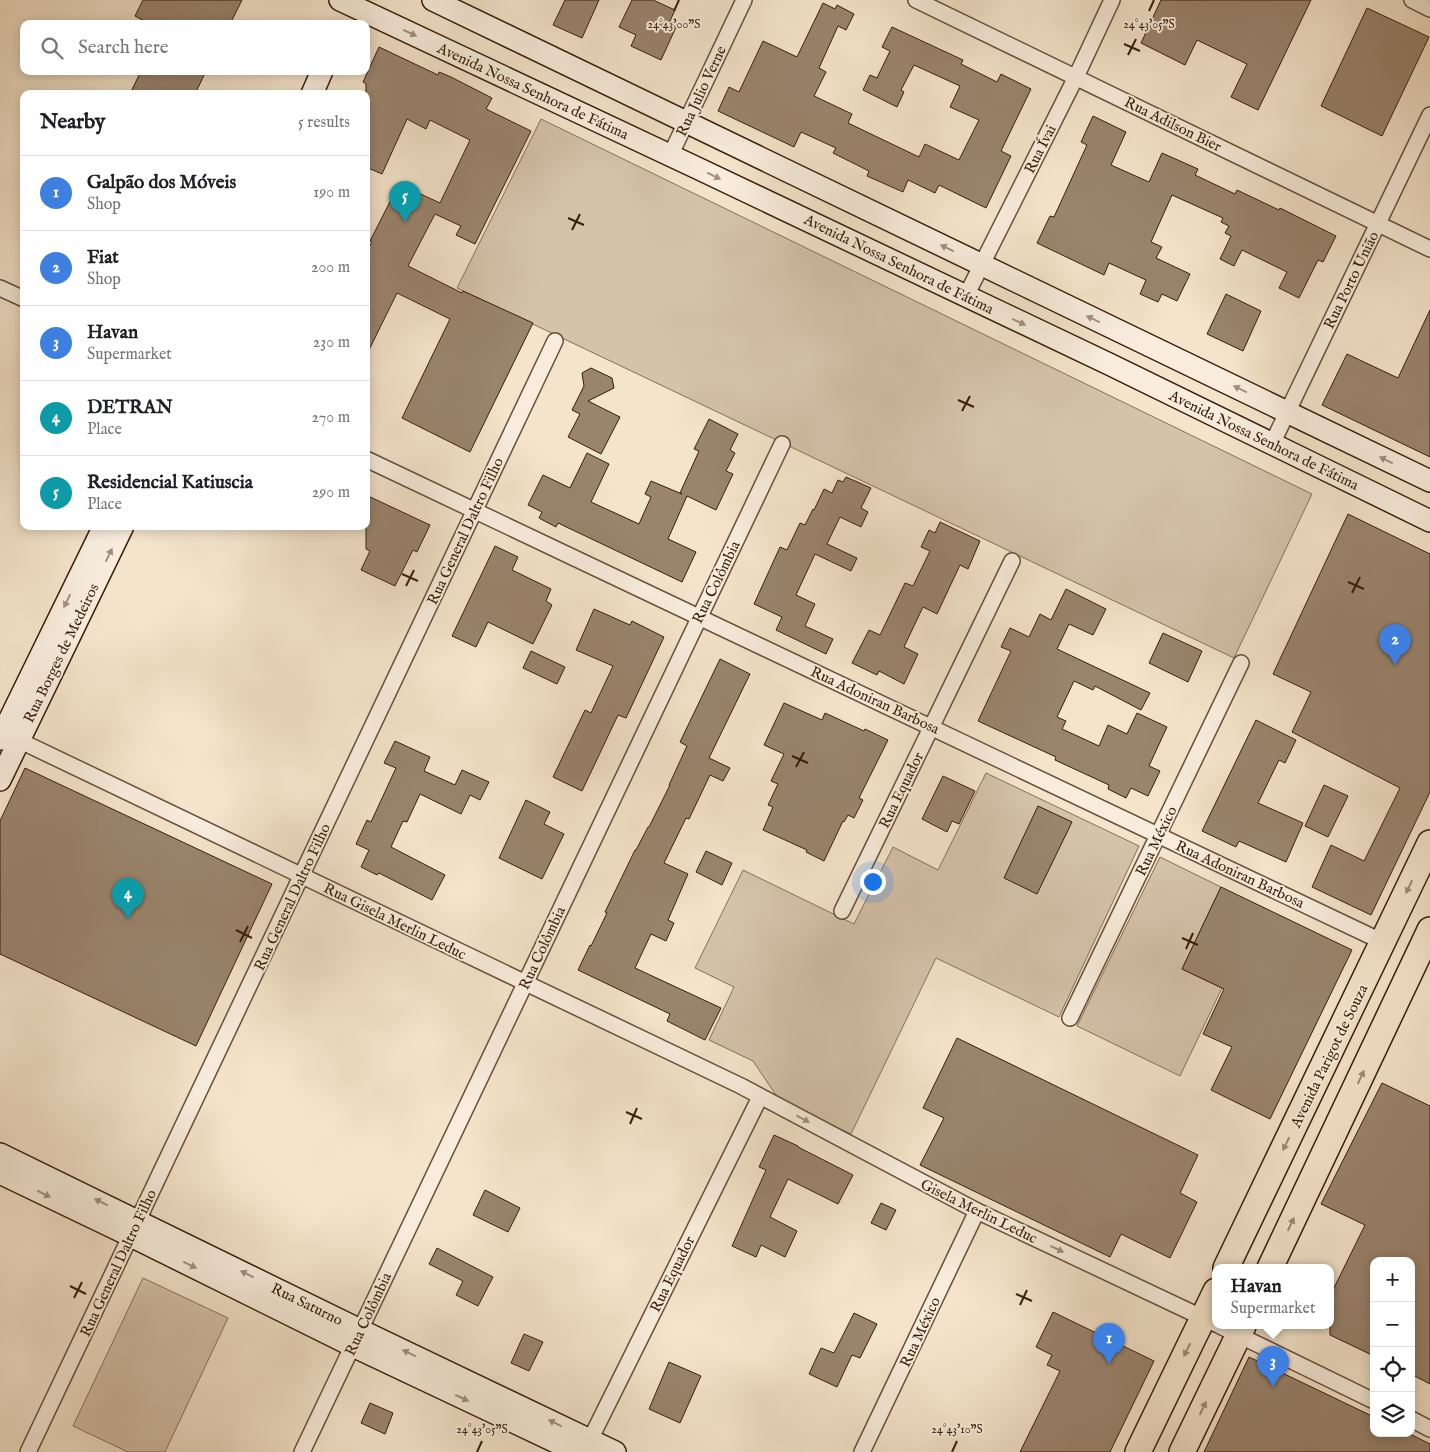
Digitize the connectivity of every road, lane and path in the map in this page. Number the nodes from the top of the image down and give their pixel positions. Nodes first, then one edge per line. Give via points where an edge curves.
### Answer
1 (433, 0) edge
2 (744, 0) edge
3 (916, 0) edge
4 (1112, 0) edge
5 (1412, 0) edge
6 (356, 9) edge
7 (1430, 9) edge
8 (320, 75) edge
9 (336, 75) edge
10 (1076, 77) junction
11 (314, 90) edge
12 (330, 90) edge
13 (1430, 115) edge
14 (686, 122) junction
15 (670, 156) junction
16 (1378, 224) junction
17 (1430, 249) edge
18 (982, 265) junction
19 (0, 288) edge
20 (966, 296) junction
21 (20, 297) edge
22 (555, 341) dead end
23 (1288, 412) junction
24 (782, 444) dead end
25 (1272, 444) junction
26 (370, 461) edge
27 (1430, 481) edge
28 (475, 510) junction
29 (1430, 521) edge
30 (102, 530) edge
31 (121, 530) edge
32 (1012, 561) dead end
33 (700, 617) junction
34 (1241, 663) dead end
35 (932, 727) junction
36 (6, 735) edge
37 (0, 780) edge
38 (1158, 835) junction
39 (1430, 843) edge
40 (302, 876) junction
41 (842, 911) dead end
42 (1430, 930) edge
43 (1383, 942) junction
44 (526, 983) junction
45 (1070, 1018) dead end
46 (760, 1096) junction
47 (0, 1154) edge
48 (0, 1173) edge
49 (977, 1211) junction
50 (134, 1228) junction
51 (1228, 1264) edge
52 (1272, 1264) edge
53 (1212, 1320) edge
54 (1222, 1329) edge
55 (1223, 1329) edge
56 (1230, 1329) edge
57 (357, 1338) junction
58 (1370, 1399) edge
59 (1415, 1421) edge
60 (1430, 1428) edge
61 (584, 1448) edge
62 (28, 1452) edge
63 (302, 1452) edge
64 (615, 1452) edge
65 (862, 1452) edge
66 (1138, 1452) edge
67 (1182, 1452) edge

1 - 14 street
2 - 14 street, Rua Julio Verne
3 - 10 street, Rua Adilson Bier
4 - 10 street, Rua Ívai
5 - 7 street
6 -> 15 street, Avenida Nossa Senhora de Fátima
8 - 11 street
9 - 12 street
10 - 16 street, Rua Adilson Bier
10 - 18 street, Rua Ívai
13 - 16 street, Rua Porto União
14 - 15 street, Rua Julio Verne
18 -> 14 street
15 -> 20 street, Avenida Nossa Senhora de Fátima
16 - 17 street, Rua Adilson Bier
16 - 23 street, Rua Porto União
18 - 20 street, Rua Ívai
23 -> 18 street
19 - 21 street
20 -> 25 street, Avenida Nossa Senhora de Fátima
22 - 28 street, Rua General Daltro Filho
23 - 25 street, Rua Porto União
27 -> 23 street
24 - 33 street, Rua Colômbia
25 - 29 street, Avenida Nossa Senhora de Fátima
26 - 28 street, Rua Adoniran Barbosa
28 - 33 street, Rua Adoniran Barbosa
28 - 40 street, Rua General Daltro Filho
30 -> 36 street, Rua Borges de Medeiros
36 -> 31 street, Rua Borges de Medeiros
32 - 35 street, Rua Equador
33 - 35 street, Rua Adoniran Barbosa
33 - 44 street, Rua Colômbia
34 - 38 street, Rua México
35 - 38 street, Rua Adoniran Barbosa
35 - 41 street, Rua Equador
36 - 37 street, Rua Borges de Medeiros
36 - 40 street, Rua Gisela Merlin Leduc
38 - 43 street, Rua Adoniran Barbosa
38 - 45 street, Rua México
39 -> 43 main road, Avenida Parigot de Souza
40 - 44 street, Rua Gisela Merlin Leduc
40 - 50 street, Rua General Daltro Filho
52 -> 42 main road
43 -> 51 main road, Avenida Parigot de Souza
44 - 46 street, Rua Gisela Merlin Leduc
44 - 57 street, Rua Colômbia
46 -> 49 street, Gisela Merlin Leduc
46 - 61 street, Rua Equador
50 -> 47 street, Rua Saturno
48 -> 50 street, Rua Saturno
49 -> 53 street, Gisela Merlin Leduc
49 - 65 street, Rua México
50 - 57 street, Rua Saturno
50 - 62 street, Rua General Daltro Filho
54 -> 66 main road
67 -> 55 main road
56 - 58 street, Gisela Merlin Leduc
57 - 61 street, Rua Saturno
57 - 63 street, Rua Colômbia
59 - 60 street
61 - 64 street, Rua Saturno

